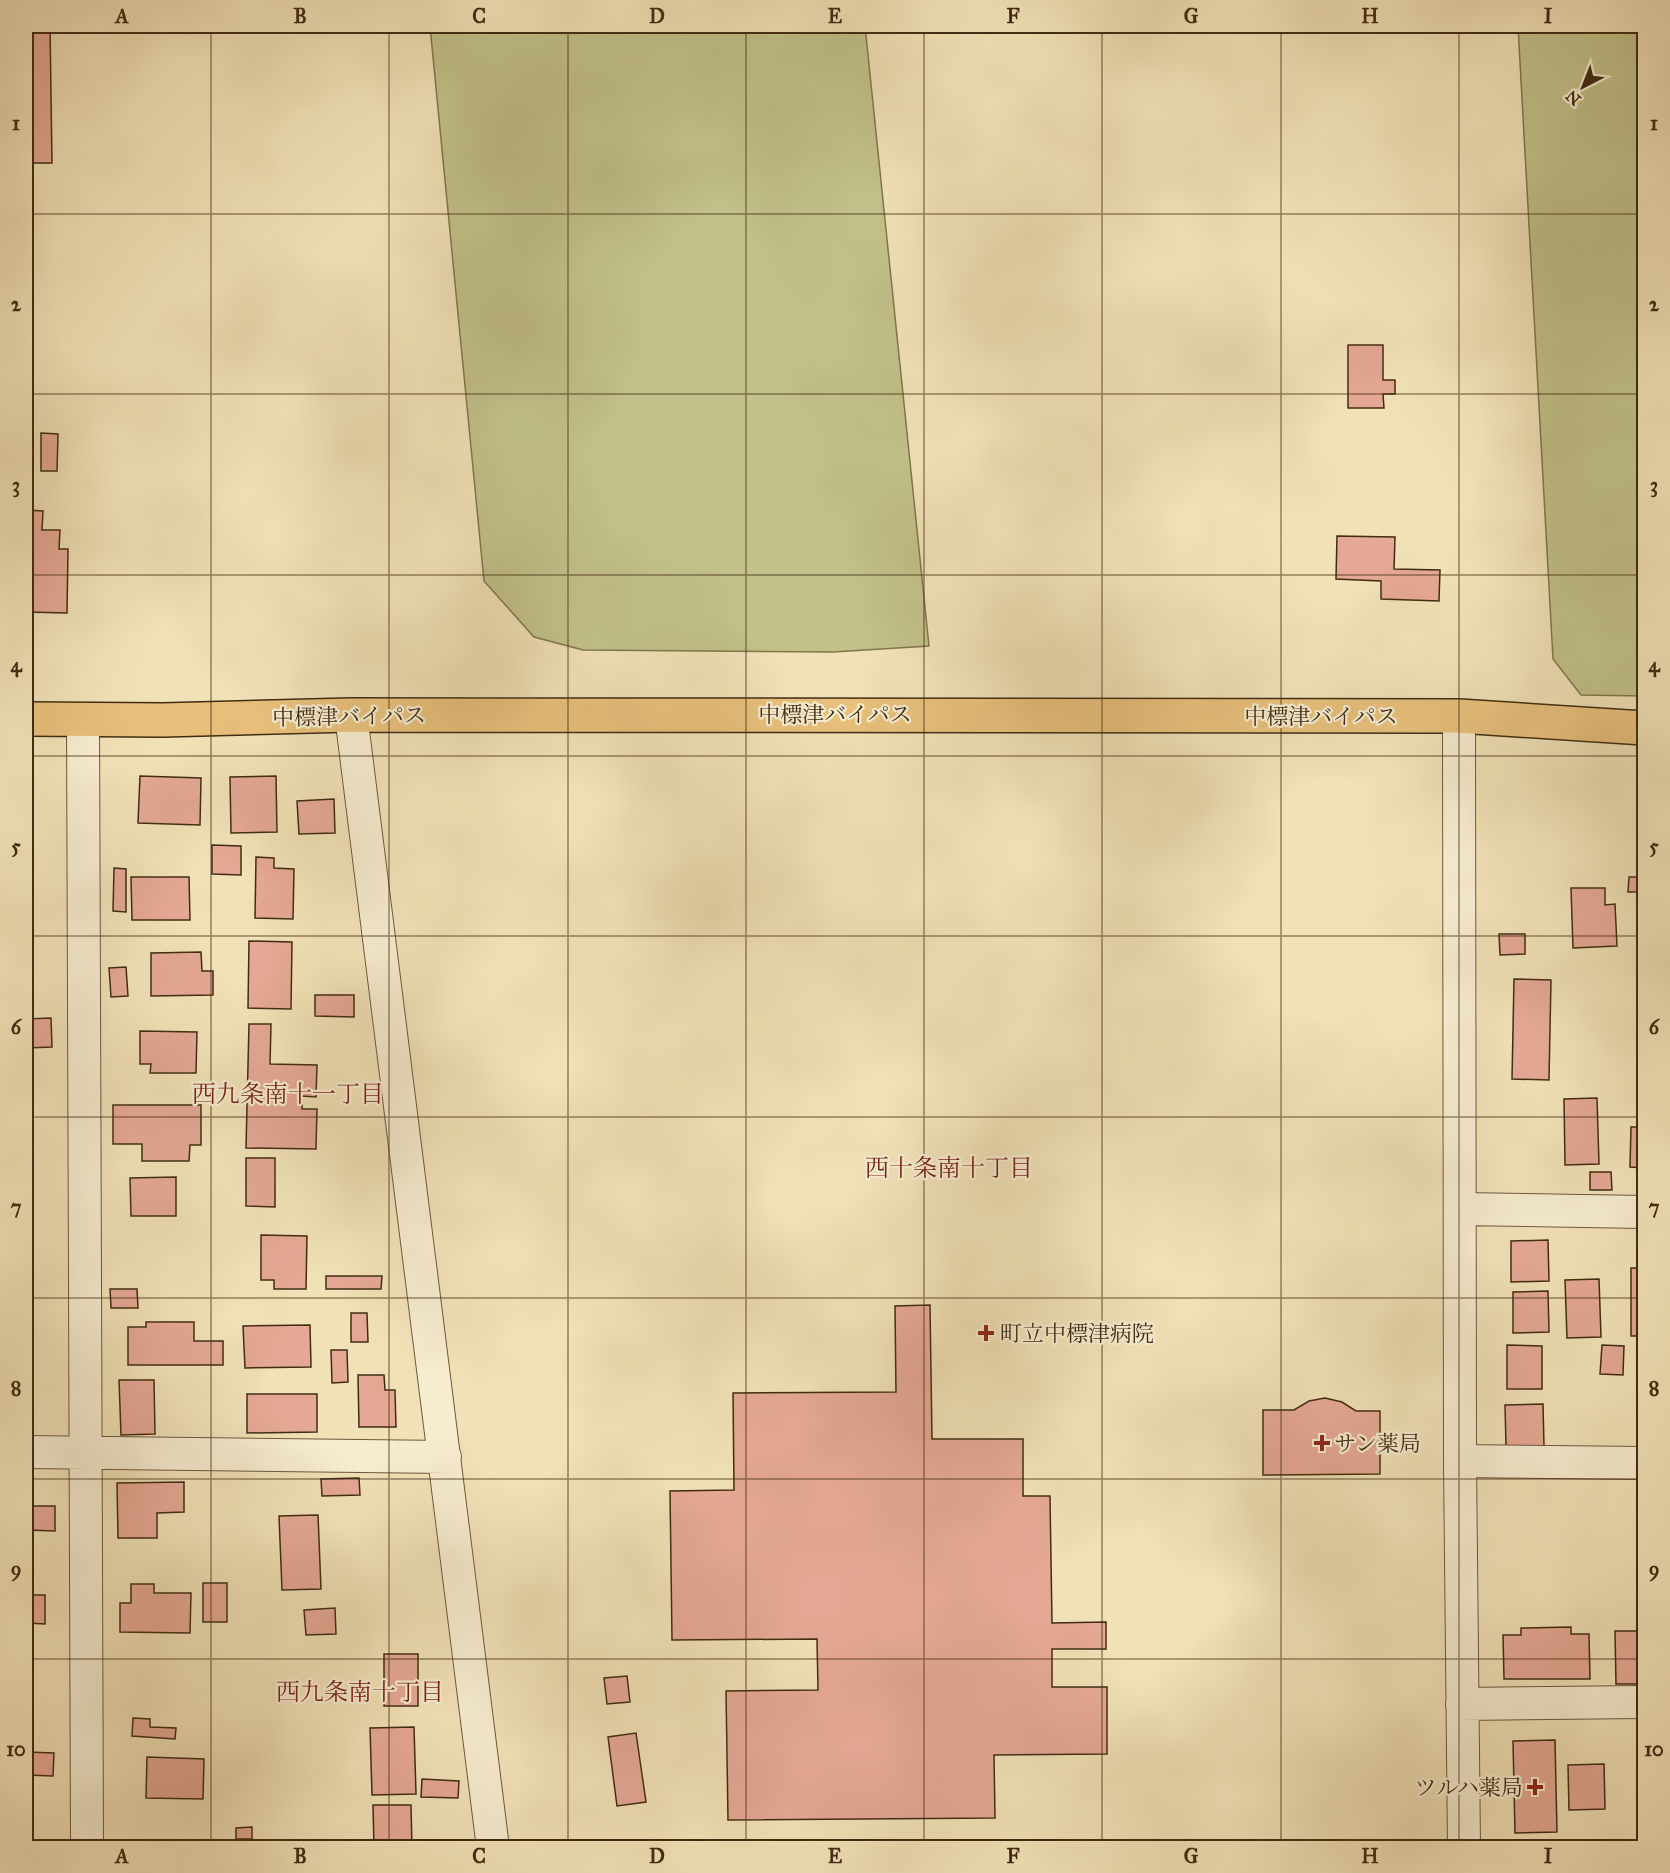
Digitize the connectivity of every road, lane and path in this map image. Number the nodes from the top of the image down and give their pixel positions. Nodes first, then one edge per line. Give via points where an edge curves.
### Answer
1 (351, 714) junction
2 (1459, 716) junction
3 (26, 719) edge
4 (83, 719) junction
5 (1644, 728) edge
6 (1460, 1209) junction
7 (1644, 1212) edge
8 (26, 1452) edge
9 (86, 1452) junction
10 (445, 1457) junction
11 (1460, 1461) junction
12 (1644, 1463) edge
13 (1644, 1702) edge
14 (1462, 1704) junction
15 (87, 1848) edge
16 (493, 1848) edge
17 (1464, 1848) edge

1 - 2 highway, 中標津バイパス
1 - 4 highway, 中標津バイパス
1 - 10 street
2 - 5 highway, 中標津バイパス
2 - 6 street
3 - 4 highway, 中標津バイパス
4 - 9 street
6 - 7 street
6 - 11 street
8 - 9 street
9 - 10 street
9 - 15 street
10 - 16 street
11 - 12 street
11 - 14 street
13 - 14 street
14 - 17 street

